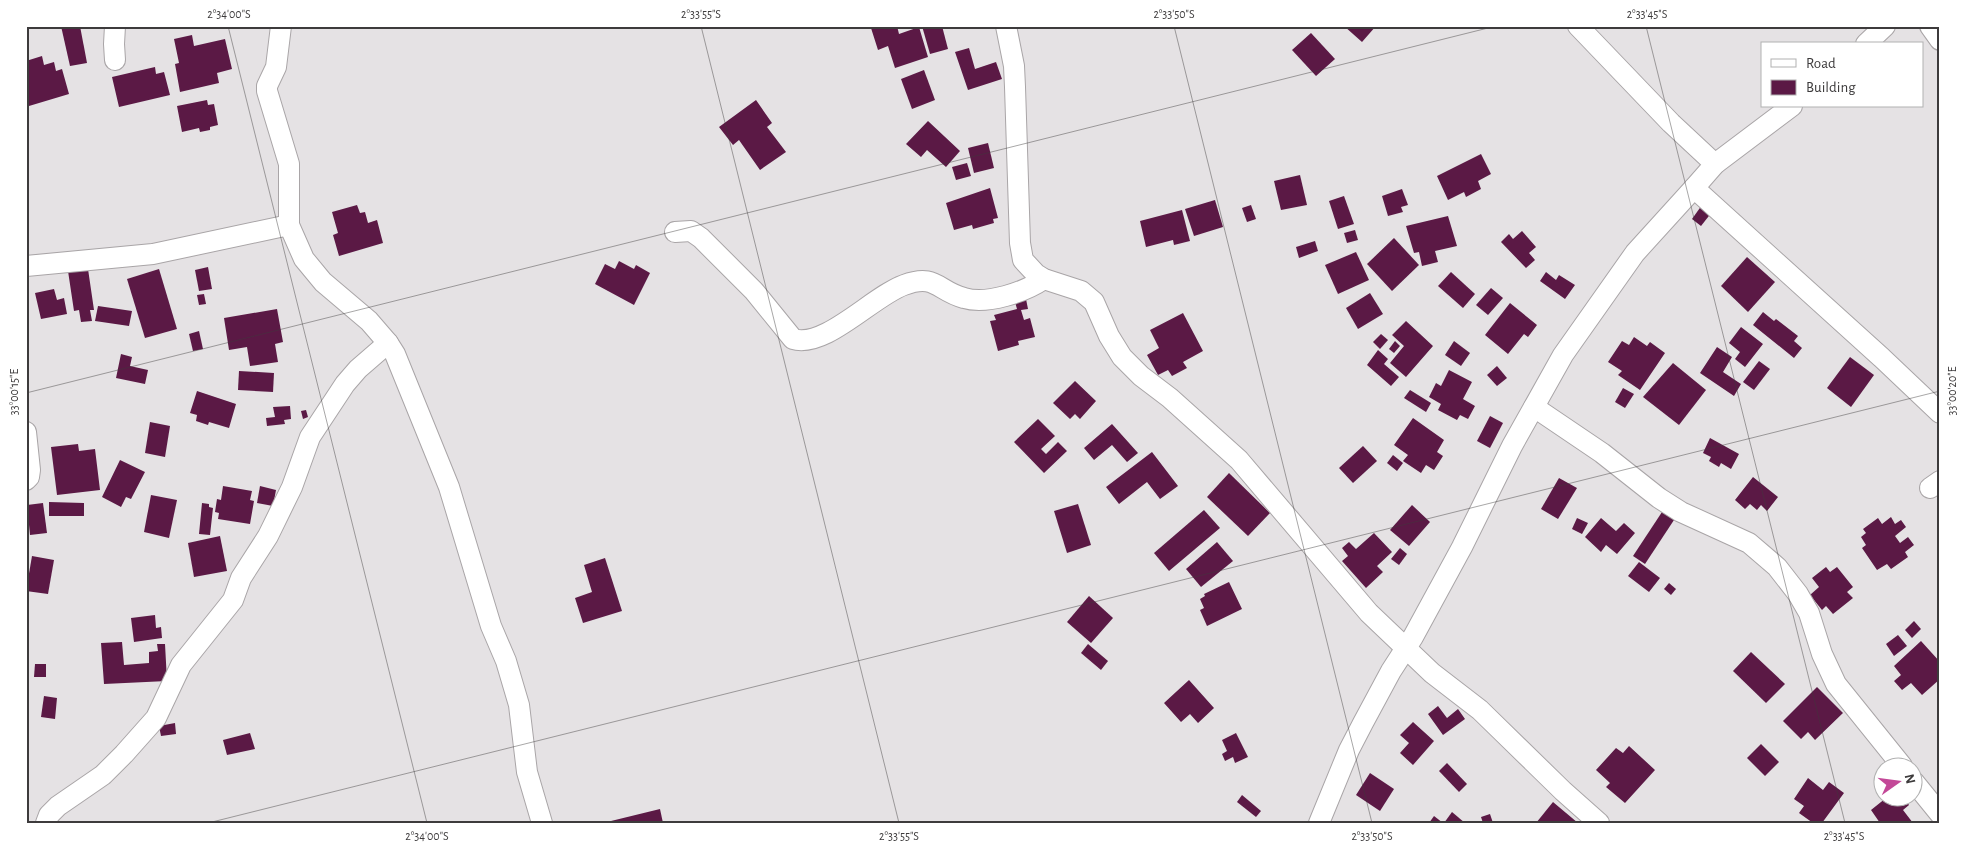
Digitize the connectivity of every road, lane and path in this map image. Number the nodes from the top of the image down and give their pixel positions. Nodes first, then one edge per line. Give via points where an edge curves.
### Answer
1 (116, 26) edge
2 (281, 26) edge
3 (1006, 26) edge
4 (1578, 26) edge
5 (1885, 26) edge
6 (1930, 26) edge
7 (1940, 40) edge
8 (1868, 42) edge
9 (115, 60) dead end
10 (1789, 108) edge
11 (1715, 164) junction
12 (1694, 188) junction
13 (289, 225) junction
14 (675, 232) dead end
15 (26, 266) edge
16 (1044, 279) junction
17 (388, 343) junction
18 (1534, 407) junction
19 (1940, 413) edge
20 (26, 432) edge
21 (26, 480) edge
22 (1405, 649) junction
23 (1894, 756) edge
24 (1924, 794) edge
25 (1940, 814) edge
26 (46, 823) edge
27 (542, 823) edge
28 (1319, 823) edge
29 (1599, 823) edge

1 - 9 street
2 - 13 street via 276,67 267,91 289,164
3 - 16 street via 1016,87 1020,243 1023,260
4 - 11 street
5 - 8 street
6 - 7 street
10 - 11 street
11 - 12 street
12 - 18 street via 1635,253 1563,355
12 - 19 street
13 - 15 street via 153,254
13 - 17 street via 313,272 369,321
14 - 16 street via 691,231 701,238 749,286 793,339 800,341 832,331 902,285 925,280 935,282 962,298 972,300 991,299 1023,290
16 - 22 street via 1081,291 1090,298 1122,357 1239,460 1368,613
17 - 26 street via 345,384 310,437 292,487 268,536 241,578 233,600 181,665 156,718 103,775 58,806
17 - 27 street via 437,455 491,626 506,661 518,705 527,772
18 - 22 street
18 - 23 street via 1602,453 1659,498 1681,512 1749,543 1776,567 1809,613 1836,684
20 - 21 street via 30,470
22 - 28 street via 1349,750
22 - 29 street via 1480,710
24 - 25 street

